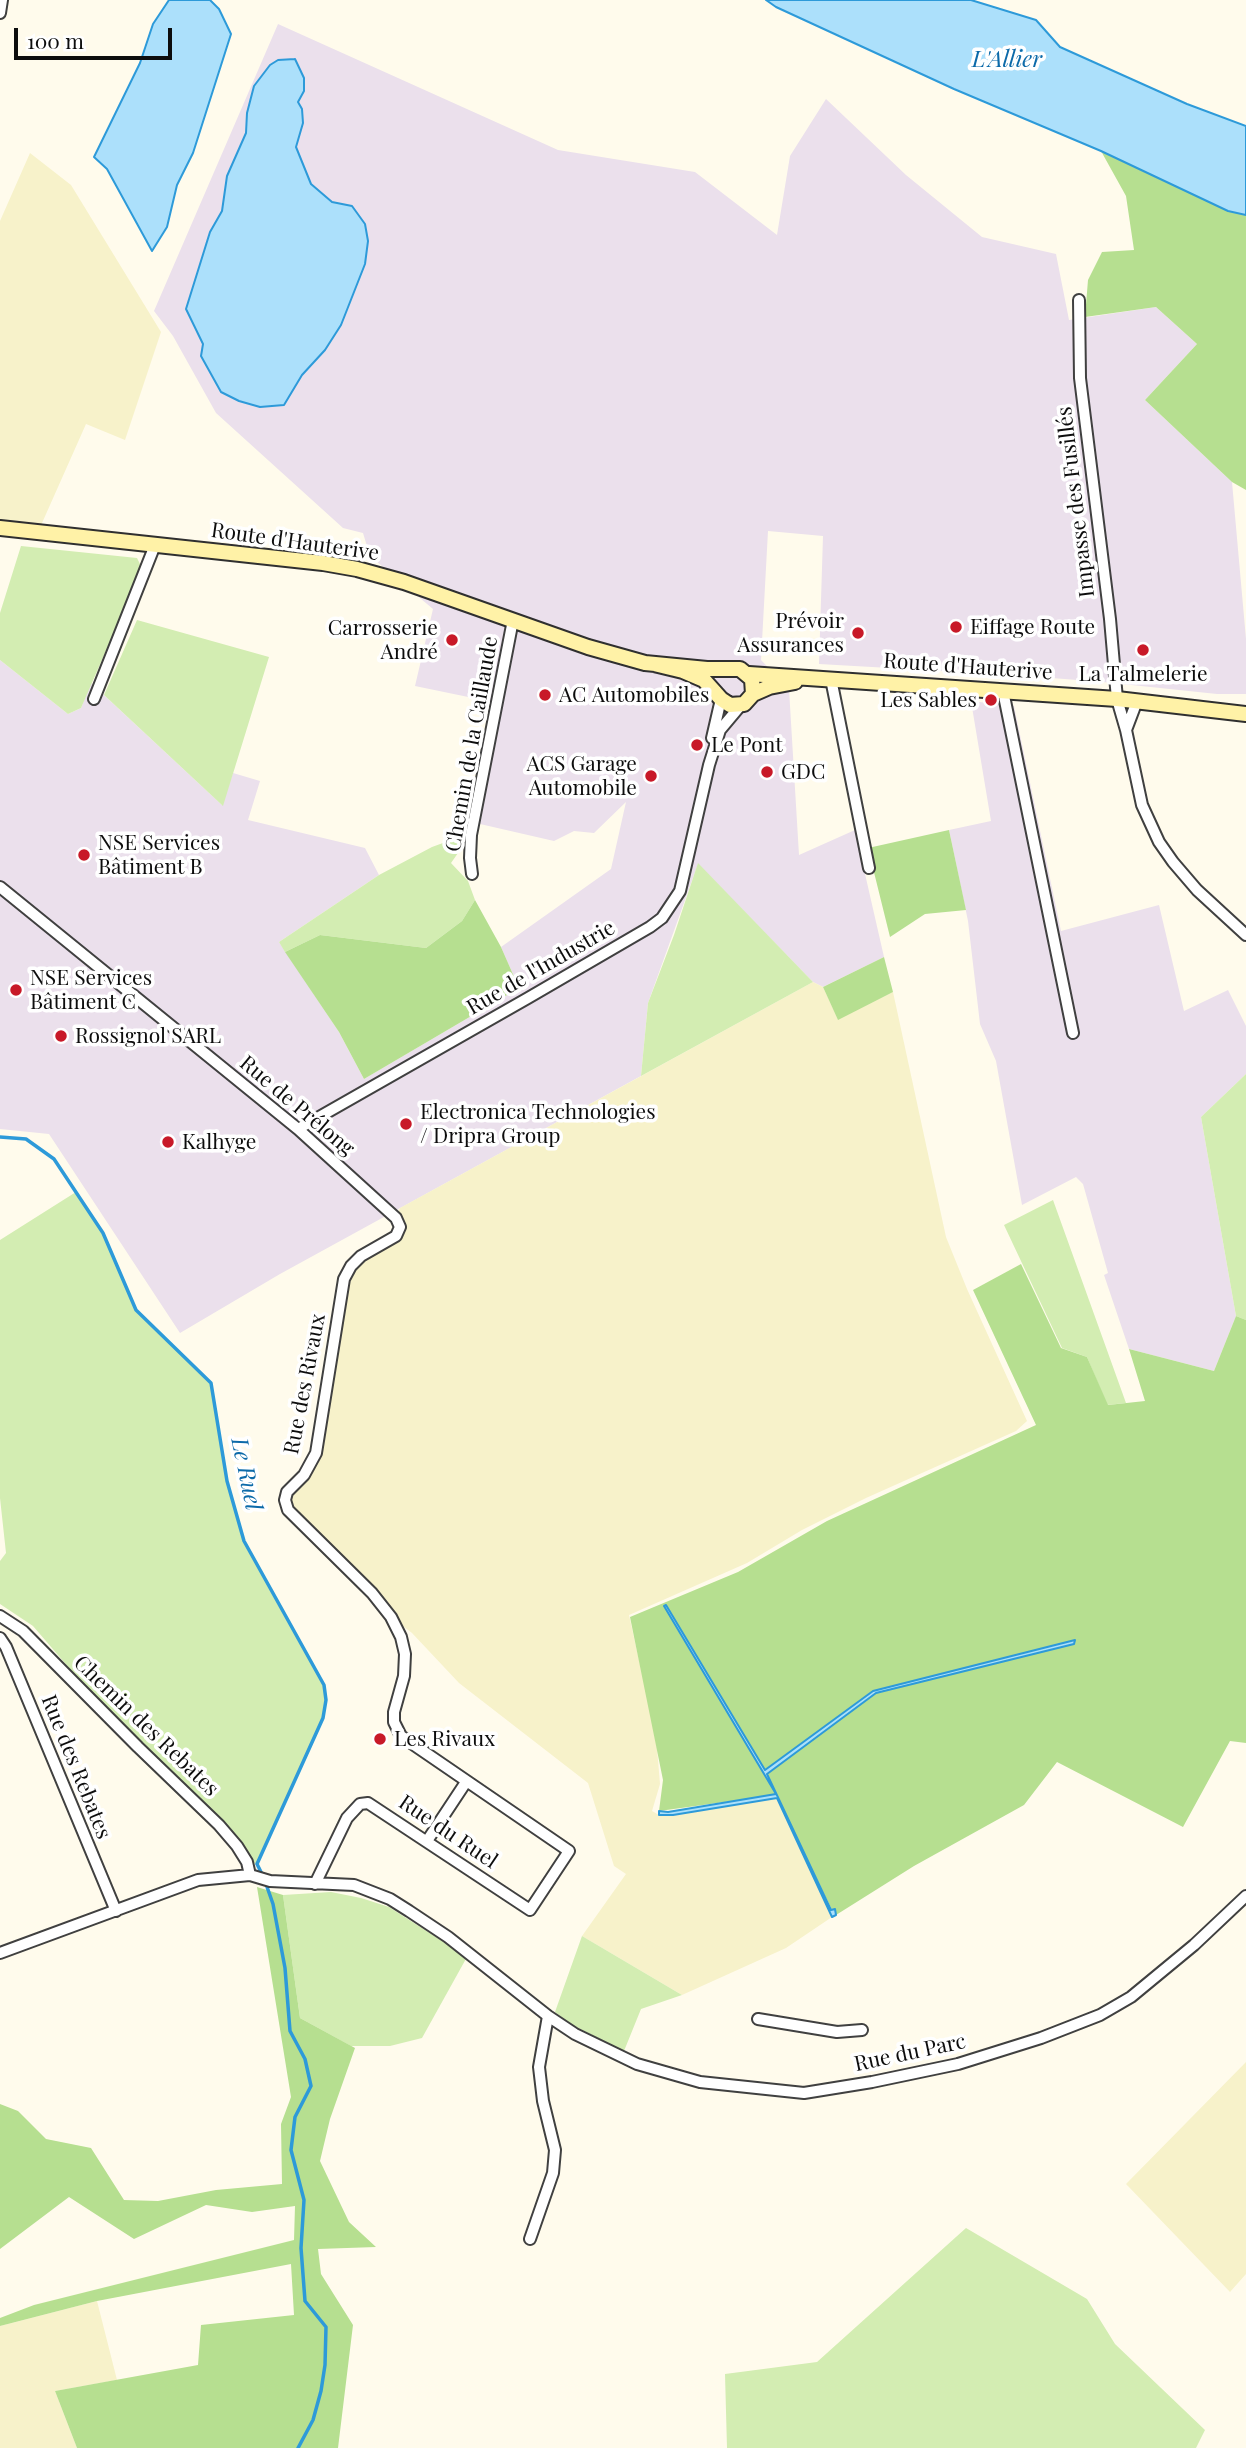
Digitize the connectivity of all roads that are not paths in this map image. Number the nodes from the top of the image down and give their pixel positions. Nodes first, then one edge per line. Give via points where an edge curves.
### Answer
1 (2, 0) edge
2 (0, 13) edge
3 (1079, 300) dead end
4 (0, 528) edge
5 (155, 545) junction
6 (513, 620) junction
7 (654, 664) junction
8 (730, 669) junction
9 (750, 674) junction
10 (824, 678) junction
11 (1003, 691) junction
12 (753, 694) junction
13 (719, 696) junction
14 (94, 698) dead end
15 (1117, 699) junction
16 (1137, 701) junction
17 (741, 705) junction
18 (1246, 714) edge
19 (1126, 730) junction
20 (709, 765) junction
21 (869, 868) dead end
22 (472, 874) dead end
23 (0, 887) edge
24 (1246, 935) edge
25 (1073, 1033) dead end
26 (298, 1129) junction
27 (400, 1227) joint
28 (0, 1616) edge
29 (0, 1638) edge
30 (466, 1782) junction
31 (427, 1841) junction
32 (569, 1851) joint
33 (250, 1875) junction
34 (315, 1884) junction
35 (1246, 1896) edge
36 (116, 1911) junction
37 (0, 1953) edge
38 (548, 2016) junction
39 (758, 2019) dead end
40 (862, 2030) dead end
41 (530, 2239) dead end

1 - 2 street
3 - 15 street, Impasse des Fusillés via 1080,378
4 - 5 main road, Route d'Hauterive
5 - 6 main road, Route d'Hauterive via 358,569
5 - 14 street
6 - 7 main road, Route d'Hauterive via 597,650
6 - 22 street, Chemin de la Caillaude via 471,835
7 - 8 main road, Route d'Hauterive
7 - 13 main road, Route d'Hauterive via 704,680
8 - 9 main road
8 - 13 main road via 720,676
9 - 10 main road, Route d'Hauterive
9 - 12 main road
10 - 11 main road, Route d'Hauterive
10 - 12 main road, Route d'Hauterive
10 - 21 street
11 - 15 main road, Route d'Hauterive
11 - 25 street
12 - 17 main road
13 - 17 main road via 730,705
13 - 20 street, Rue de l'Industrie
15 - 16 main road, Route d'Hauterive
15 - 19 street, Impasse des Fusillés
16 - 18 main road, Route d'Hauterive
16 - 19 street
17 - 20 street, Rue de l'Industrie via 720,730
19 - 24 street, Impasse des Fusillés via 1142,805 1159,842 1197,890
20 - 26 street, Rue de l'Industrie via 680,891 662,918
23 - 26 street, Rue de Prélong
26 - 27 street, Rue de Prélong via 396,1218
27 - 30 street, Rue des Rivaux via 397,1236 361,1256 344,1279 316,1454 285,1500 290,1513 391,1617 405,1654 394,1712 401,1736
28 - 33 street, Chemin des Rebates via 23,1632 219,1825 247,1862
29 - 36 street, Rue des Rebates
30 - 31 street
30 - 32 street, Rue des Rivaux
31 - 32 street, Rue du Ruel via 530,1910
31 - 34 street, Rue du Ruel via 374,1805 360,1804 347,1818
33 - 34 street
33 - 36 street via 198,1880
34 - 38 street via 354,1885 390,1899 448,1937
35 - 38 street, Rue du Parc via 1131,1997 1100,2015 958,2064 872,2082 804,2092 700,2082 637,2064
36 - 37 street
38 - 41 street via 539,2067 555,2150 553,2173
39 - 40 street via 837,2032

